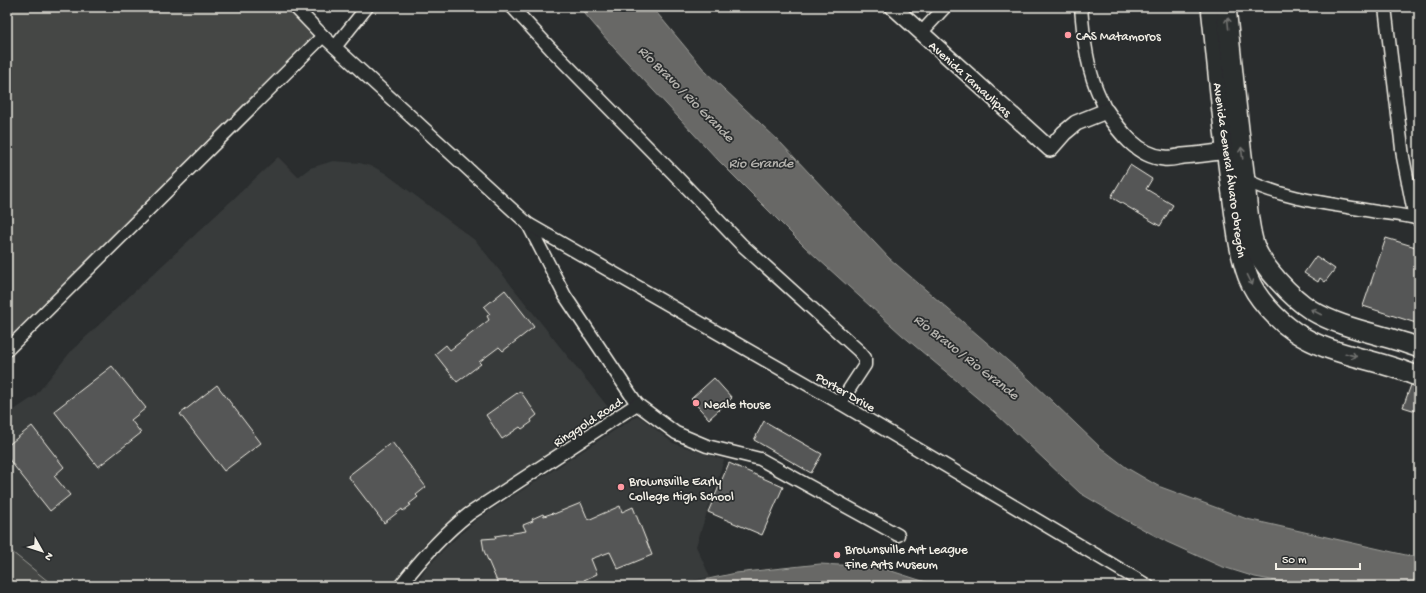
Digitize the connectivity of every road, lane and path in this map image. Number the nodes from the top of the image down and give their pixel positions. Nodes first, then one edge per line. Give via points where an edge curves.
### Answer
1 (295, 7) edge
2 (367, 7) edge
3 (512, 7) edge
4 (893, 7) edge
5 (945, 7) edge
6 (1080, 7) edge
7 (1212, 7) edge
8 (1226, 7) edge
9 (1385, 7) edge
10 (921, 33) junction
11 (323, 36) junction
12 (335, 47) junction
13 (1224, 54) junction
14 (1106, 111) junction
15 (1226, 151) junction
16 (1245, 180) junction
17 (1417, 219) edge
18 (528, 224) junction
19 (1419, 348) edge
20 (7, 350) edge
21 (1414, 375) dead end
22 (840, 403) junction
23 (637, 404) junction
24 (898, 535) dead end
25 (400, 586) edge
26 (1148, 586) edge

1 - 11 street
2 - 12 street
3 - 22 street via 741,244 865,358 865,365
4 - 10 street, Avenida Tamaulipas
5 - 10 street
6 - 14 street via 1095,87
7 - 13 main road, Avenida General Álvaro Obregón
13 -> 8 main road, Avenida General Álvaro Obregón
9 - 17 street via 1403,157
10 - 14 street, Avenida Tamaulipas via 1050,149 1076,123
11 - 12 street
11 - 20 street
12 - 18 street
13 - 15 main road, Avenida General Álvaro Obregón
16 -> 13 main road, Avenida General Álvaro Obregón
14 - 15 street via 1130,140 1140,149 1155,156 1165,158
15 -> 21 main road, Avenida General Álvaro Obregón via 1241,256 1257,294 1294,331 1313,343
16 - 17 street via 1282,195
19 -> 16 main road, Avenida General Álvaro Obregón via 1338,322 1294,298 1262,260 1254,245
18 - 22 street, Porter Drive
18 - 23 street via 565,296
22 - 26 street, Porter Drive
23 - 24 street, Ringgold Road via 676,433 707,446 760,459
23 - 25 street, Ringgold Road via 469,514 427,553

